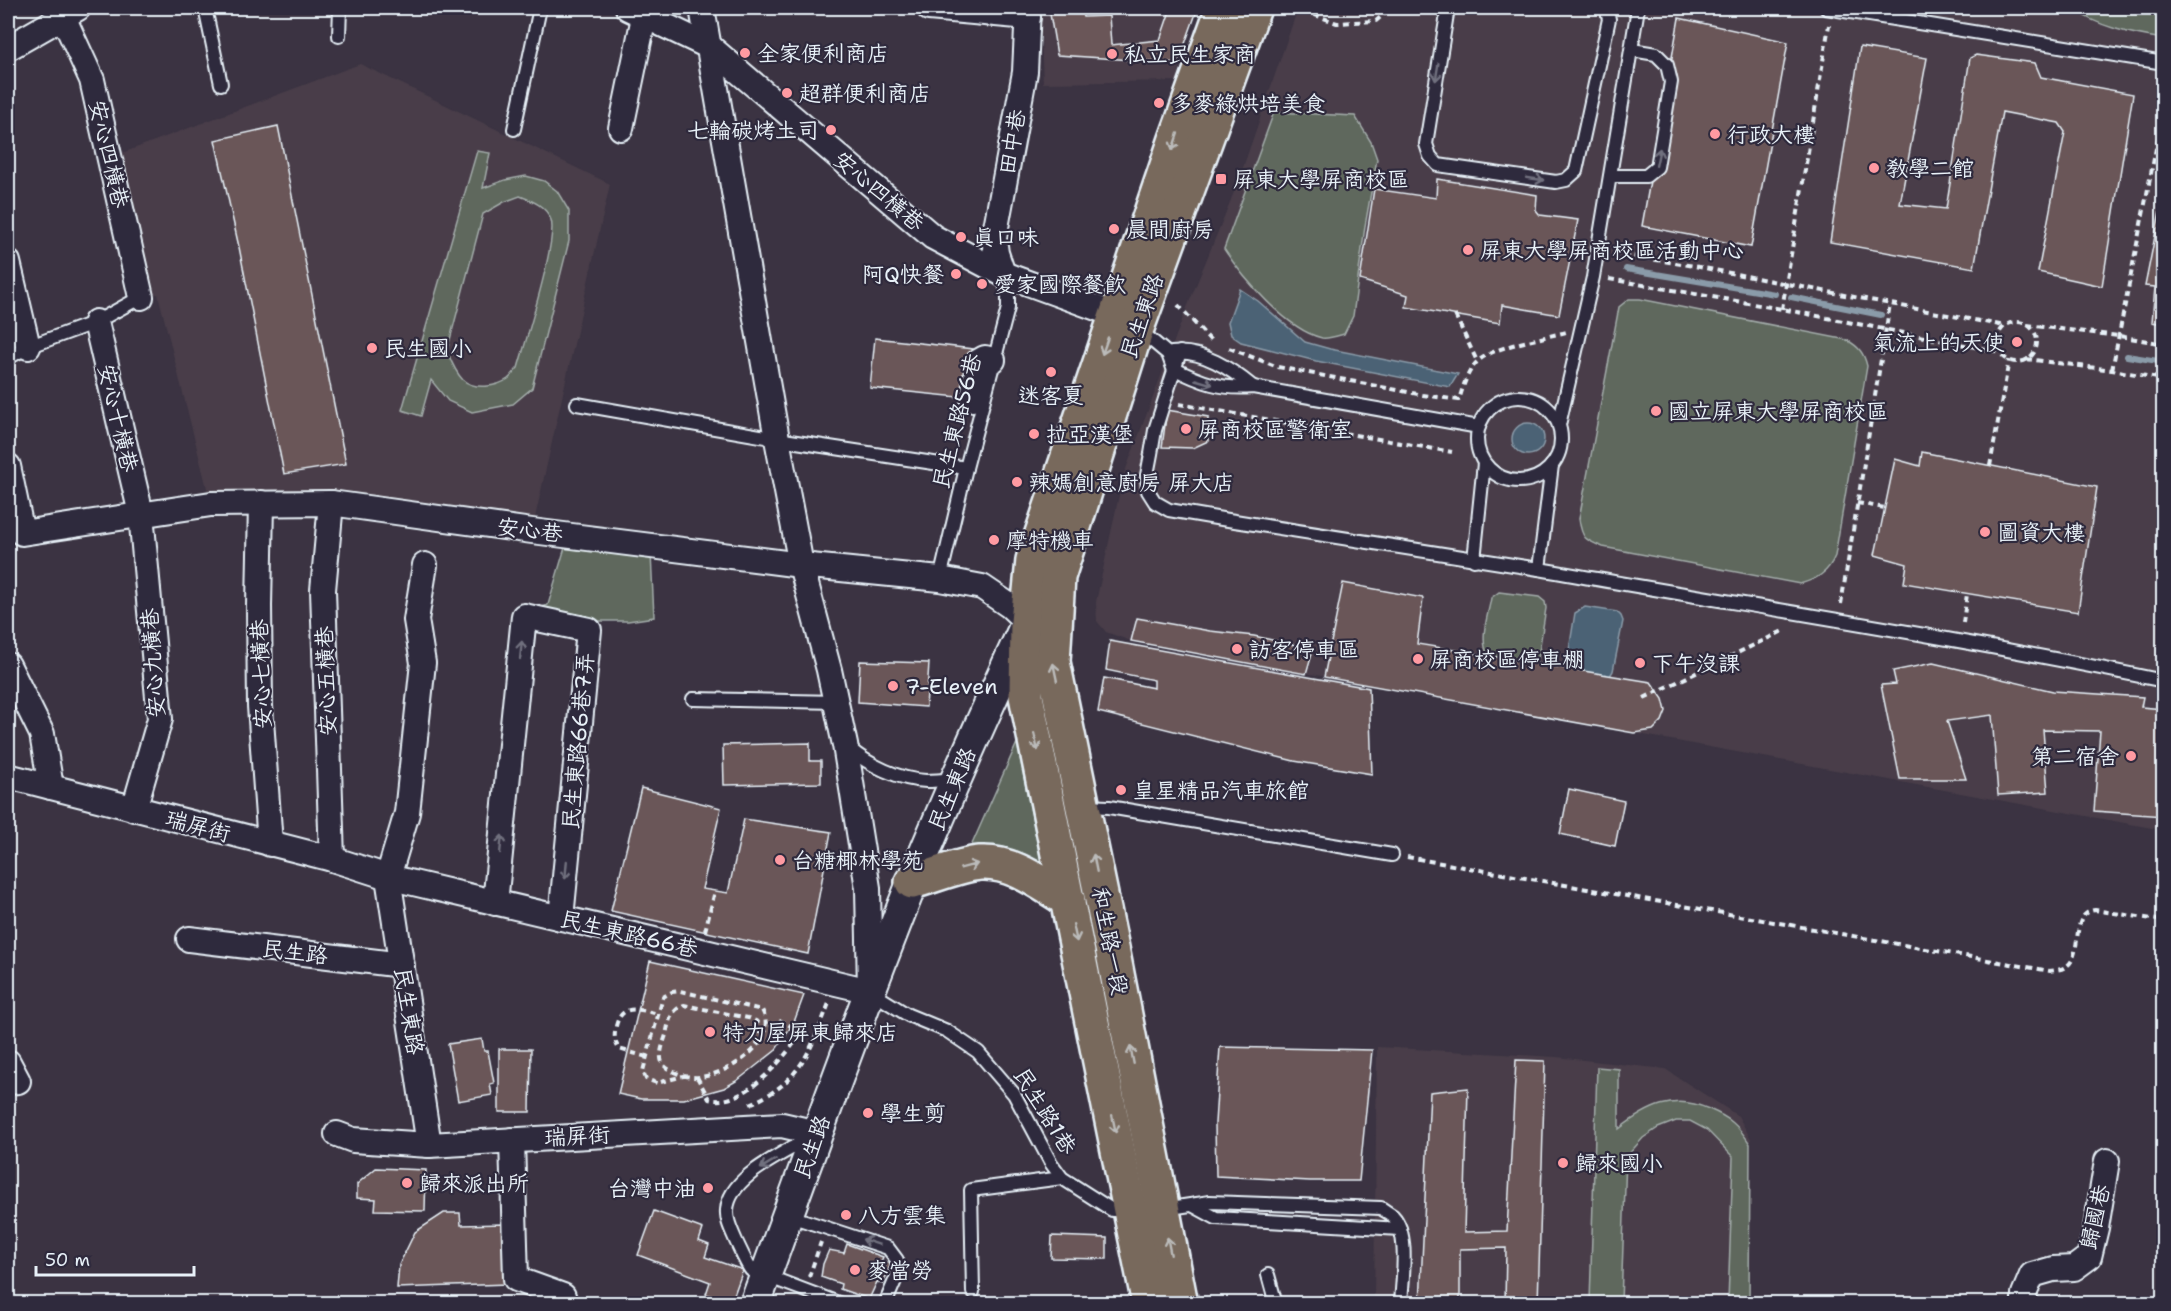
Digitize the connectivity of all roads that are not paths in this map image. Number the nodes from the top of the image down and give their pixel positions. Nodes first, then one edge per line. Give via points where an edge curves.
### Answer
1 (205, 8) edge
2 (340, 8) edge
3 (540, 8) edge
4 (702, 8) edge
5 (929, 8) edge
6 (1223, 8) edge
7 (1254, 8) edge
8 (1448, 8) edge
9 (1606, 8) edge
10 (1638, 8) edge
11 (1826, 8) edge
12 (66, 10) edge
13 (636, 12) edge
14 (1028, 12) edge
15 (339, 36) dead end
16 (710, 47) junction
17 (8, 48) edge
18 (1632, 50) junction
19 (2163, 63) edge
20 (222, 84) dead end
21 (621, 128) dead end
22 (514, 129) dead end
23 (1611, 176) junction
24 (8, 262) edge
25 (1003, 274) junction
26 (141, 297) joint
27 (96, 322) junction
28 (1127, 322) junction
29 (18, 353) edge
30 (1174, 353) junction
31 (993, 360) junction
32 (1173, 368) junction
33 (1252, 387) junction
34 (974, 399) dead end
35 (577, 404) dead end
36 (1559, 425) junction
37 (1479, 427) junction
38 (777, 439) junction
39 (1484, 463) junction
40 (1552, 465) junction
41 (8, 466) edge
42 (966, 468) junction
43 (261, 503) junction
44 (332, 503) junction
45 (141, 514) junction
46 (1474, 560) junction
47 (425, 565) dead end
48 (801, 565) junction
49 (1539, 570) junction
50 (1058, 577) junction
51 (940, 579) junction
52 (1027, 622) junction
53 (8, 665) edge
54 (2163, 681) edge
55 (693, 699) dead end
56 (837, 702) junction
57 (845, 745) junction
58 (8, 776) edge
59 (955, 779) junction
60 (51, 787) junction
61 (1083, 806) junction
62 (134, 809) junction
63 (270, 844) junction
64 (1392, 855) road end
65 (333, 859) junction
66 (388, 877) junction
67 (912, 882) junction
68 (1068, 900) junction
69 (495, 903) junction
70 (561, 918) junction
71 (189, 939) dead end
72 (402, 965) junction
73 (870, 991) junction
74 (8, 1062) edge
75 (8, 1082) edge
76 (818, 1133) junction
77 (337, 1134) dead end
78 (512, 1140) junction
79 (429, 1144) junction
80 (2107, 1161) dead end
81 (1062, 1178) junction
82 (1155, 1209) junction
83 (787, 1215) junction
84 (1400, 1229) junction
85 (1268, 1275) dead end
86 (760, 1290) edge
87 (973, 1292) dead end
88 (563, 1296) dead end
89 (841, 1304) edge
90 (885, 1304) edge
91 (1149, 1304) edge
92 (1181, 1304) edge
93 (1276, 1304) edge
94 (1401, 1304) edge
95 (2024, 1304) edge

1 - 20 lane
2 - 15 lane
3 - 22 lane
4 - 16 street
5 - 14 street
6 -> 28 main road, 民生東路
7 - 28 main road, 民生東路
8 -> 9 lane via 1426,144 1430,156 1438,165 1556,182 1566,180 1576,171 1610,19
10 - 18 lane
11 - 19 lane
12 - 17 street, 安心四橫巷
12 - 26 street, 安心四橫巷 via 92,80
13 - 16 street, 安心四橫巷
13 - 21 street, 安心四橫巷
14 - 25 street, 田中巷 via 1025,72 994,238
16 - 25 street, 安心四橫巷 via 933,237
16 - 38 street
18 - 23 lane
23 -> 18 lane via 1646,176 1657,167 1671,82 1667,65 1656,54
23 - 36 lane via 1593,277
24 - 29 street
25 - 28 street, 安心四橫巷
25 - 31 lane, 民生東路56巷 via 1008,308
26 - 27 lane
27 - 29 lane
27 - 45 street, 安心十橫巷
28 - 30 lane
28 - 50 main road, 民生東路
28 -> 52 main road, 民生東路 via 1033,560
30 - 32 lane
30 - 33 lane via 1192,354 1232,370
31 - 34 street via 985,358 978,362
31 - 42 lane, 民生東路56巷
32 -> 33 lane via 1194,379 1231,389
32 - 46 lane via 1155,430 1148,475 1148,491 1155,502 1169,510
33 - 37 lane
35 - 38 lane
36 - 37 lane via 1545,405 1518,396 1492,406
36 - 40 lane via 1561,446
37 - 39 lane via 1477,439
38 - 42 lane
38 - 48 street
39 - 40 lane via 1505,479 1517,481 1531,480
39 - 46 lane
40 - 49 lane
41 - 45 street, 安心巷 via 22,533
42 - 51 lane, 民生東路56巷
43 - 44 street, 安心巷
43 - 45 street, 安心巷 via 211,504
43 - 63 street, 安心七橫巷 via 260,706
44 - 48 street, 安心巷
44 - 65 street, 安心五橫巷 via 323,590
45 - 62 street, 安心九橫巷 via 160,719
46 - 49 lane
47 - 66 street via 416,620 423,663 407,813
48 - 51 street, 安心巷
48 - 56 street
49 - 54 lane via 1834,619
50 - 52 street, 民生東路
61 -> 50 main road, 和生路一段 via 1053,662
51 - 52 street, 安心巷 via 982,587
52 - 59 street, 民生東路
52 -> 68 main road, 和生路一段 via 1026,696
53 - 60 street via 42,734
55 - 56 lane
56 - 57 street
57 - 59 lane via 862,760 886,771 924,781
57 - 73 street via 868,888
58 - 60 street, 瑞屏街
59 - 67 street, 民生東路
60 - 62 street, 瑞屏街
61 - 64 lane via 1109,807
82 -> 61 main road, 和生路一段
62 - 63 street, 瑞屏街
63 - 65 street, 瑞屏街
65 - 66 street, 瑞屏街
66 - 69 street, 民生東路66巷
66 - 72 street, 民生東路
67 -> 68 main road via 978,863 996,864 1023,873
67 - 73 street, 民生東路
68 -> 82 main road, 和生路一段
69 - 70 street, 民生東路66巷
69 -> 70 street, 民生東路66巷7弄 via 524,616 589,630
70 - 73 street, 民生東路66巷
71 - 72 street, 民生路
72 - 79 street, 民生東路
73 - 76 street, 民生路
73 - 81 lane, 民生路1巷 via 908,1015 946,1030 978,1052 1014,1094
74 - 75 street via 18,1081
76 - 78 street, 瑞屏街 via 782,1125
76 - 83 street, 民生路
76 -> 86 lane via 745,1178 729,1201 729,1224
77 - 79 street, 瑞屏街 via 354,1140
78 - 79 street, 瑞屏街
78 - 88 street via 516,1280
80 - 95 street, 歸國巷 via 2089,1257 2074,1268 2032,1275
81 - 82 lane, 民生路1巷 via 1112,1210
81 - 87 lane via 971,1190
82 - 84 lane via 1216,1218
82 - 84 lane via 1210,1202 1381,1208 1394,1217
82 - 91 main road, 和生路一段
92 -> 82 main road, 和生路一段
83 - 86 street, 民生路
90 -> 83 lane via 897,1276 897,1260 888,1248
84 - 94 lane via 1404,1247
85 - 93 lane
86 - 89 lane via 805,1289

